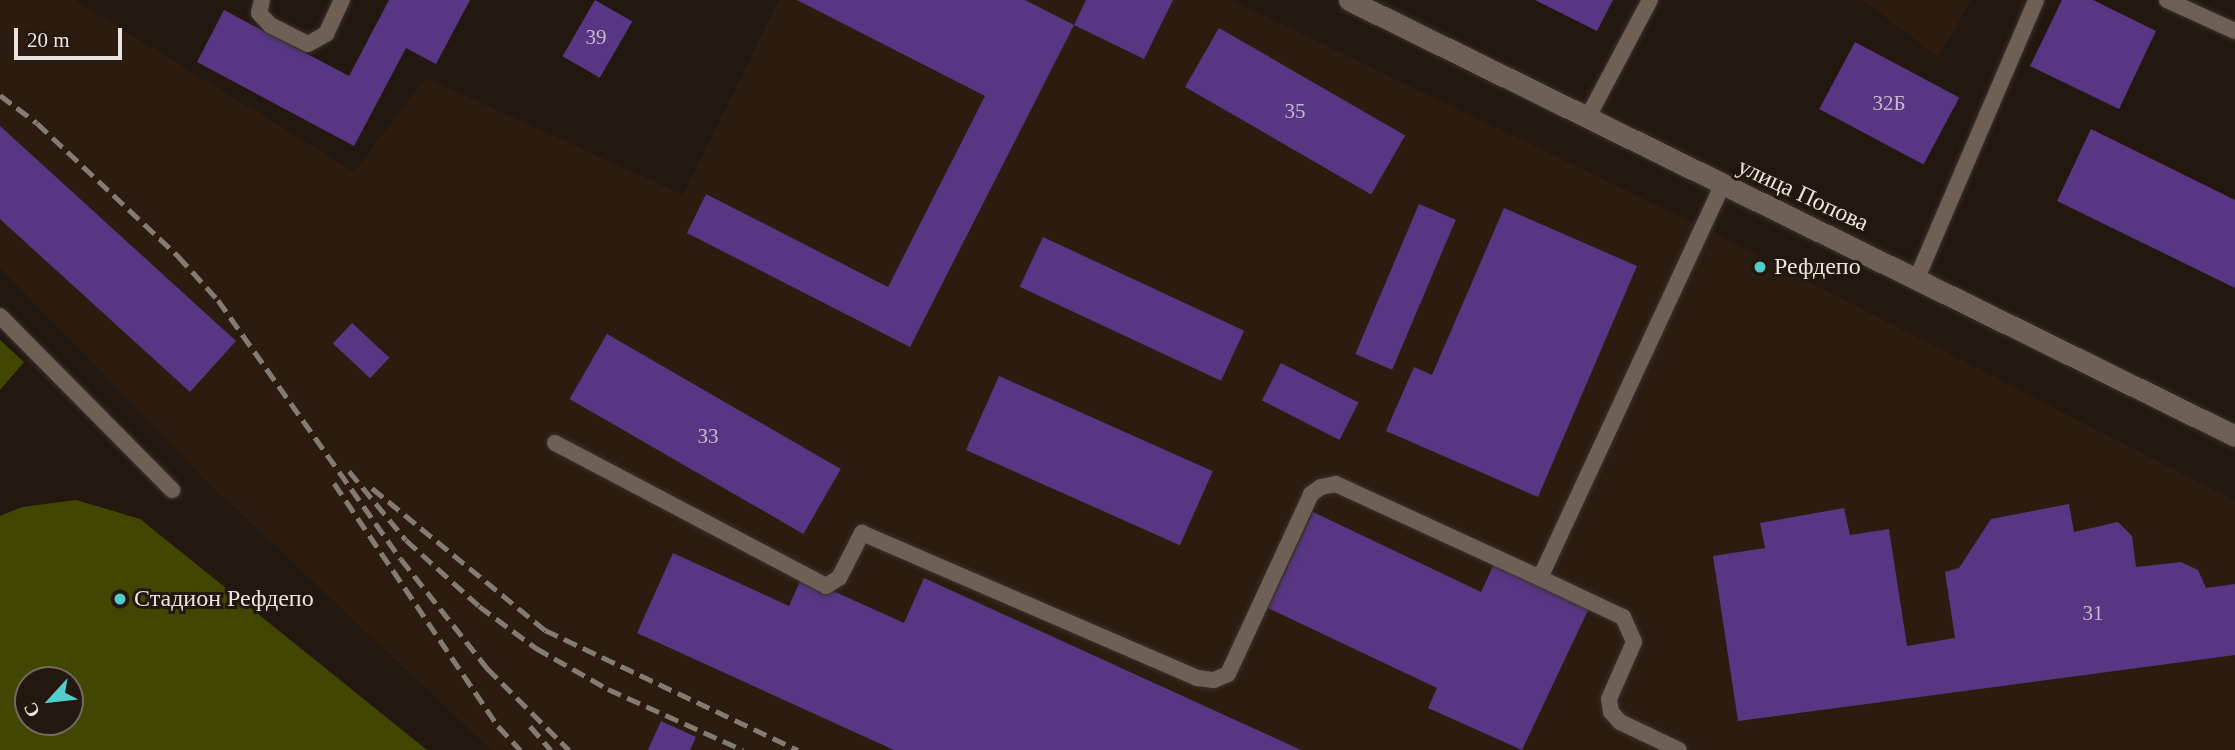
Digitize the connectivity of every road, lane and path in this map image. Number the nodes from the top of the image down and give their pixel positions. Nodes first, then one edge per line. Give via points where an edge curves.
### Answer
1 (262, 0) edge
2 (342, 0) edge
3 (1349, 0) edge
4 (1650, 0) edge
5 (2036, 0) edge
6 (2167, 0) edge
7 (2235, 31) edge
8 (1588, 117) junction
9 (1722, 186) junction
10 (1917, 278) junction
11 (0, 316) edge
12 (2235, 436) edge
13 (555, 443) dead end
14 (172, 490) dead end
15 (1540, 578) junction
16 (1679, 750) edge

1 - 2 lane via 259,13 270,25 308,44 318,43 326,34
3 - 8 street, улица Попова
4 - 8 lane
5 - 10 lane
6 - 7 lane
8 - 9 street, улица Попова
9 - 10 street, улица Попова
9 - 15 lane
10 - 12 street, улица Попова
11 - 14 lane
13 - 15 lane via 826,586 838,578 862,533 1206,679 1228,674 1311,494 1321,487 1336,484
15 - 16 lane via 1623,617 1633,642 1609,699 1611,712 1620,722

